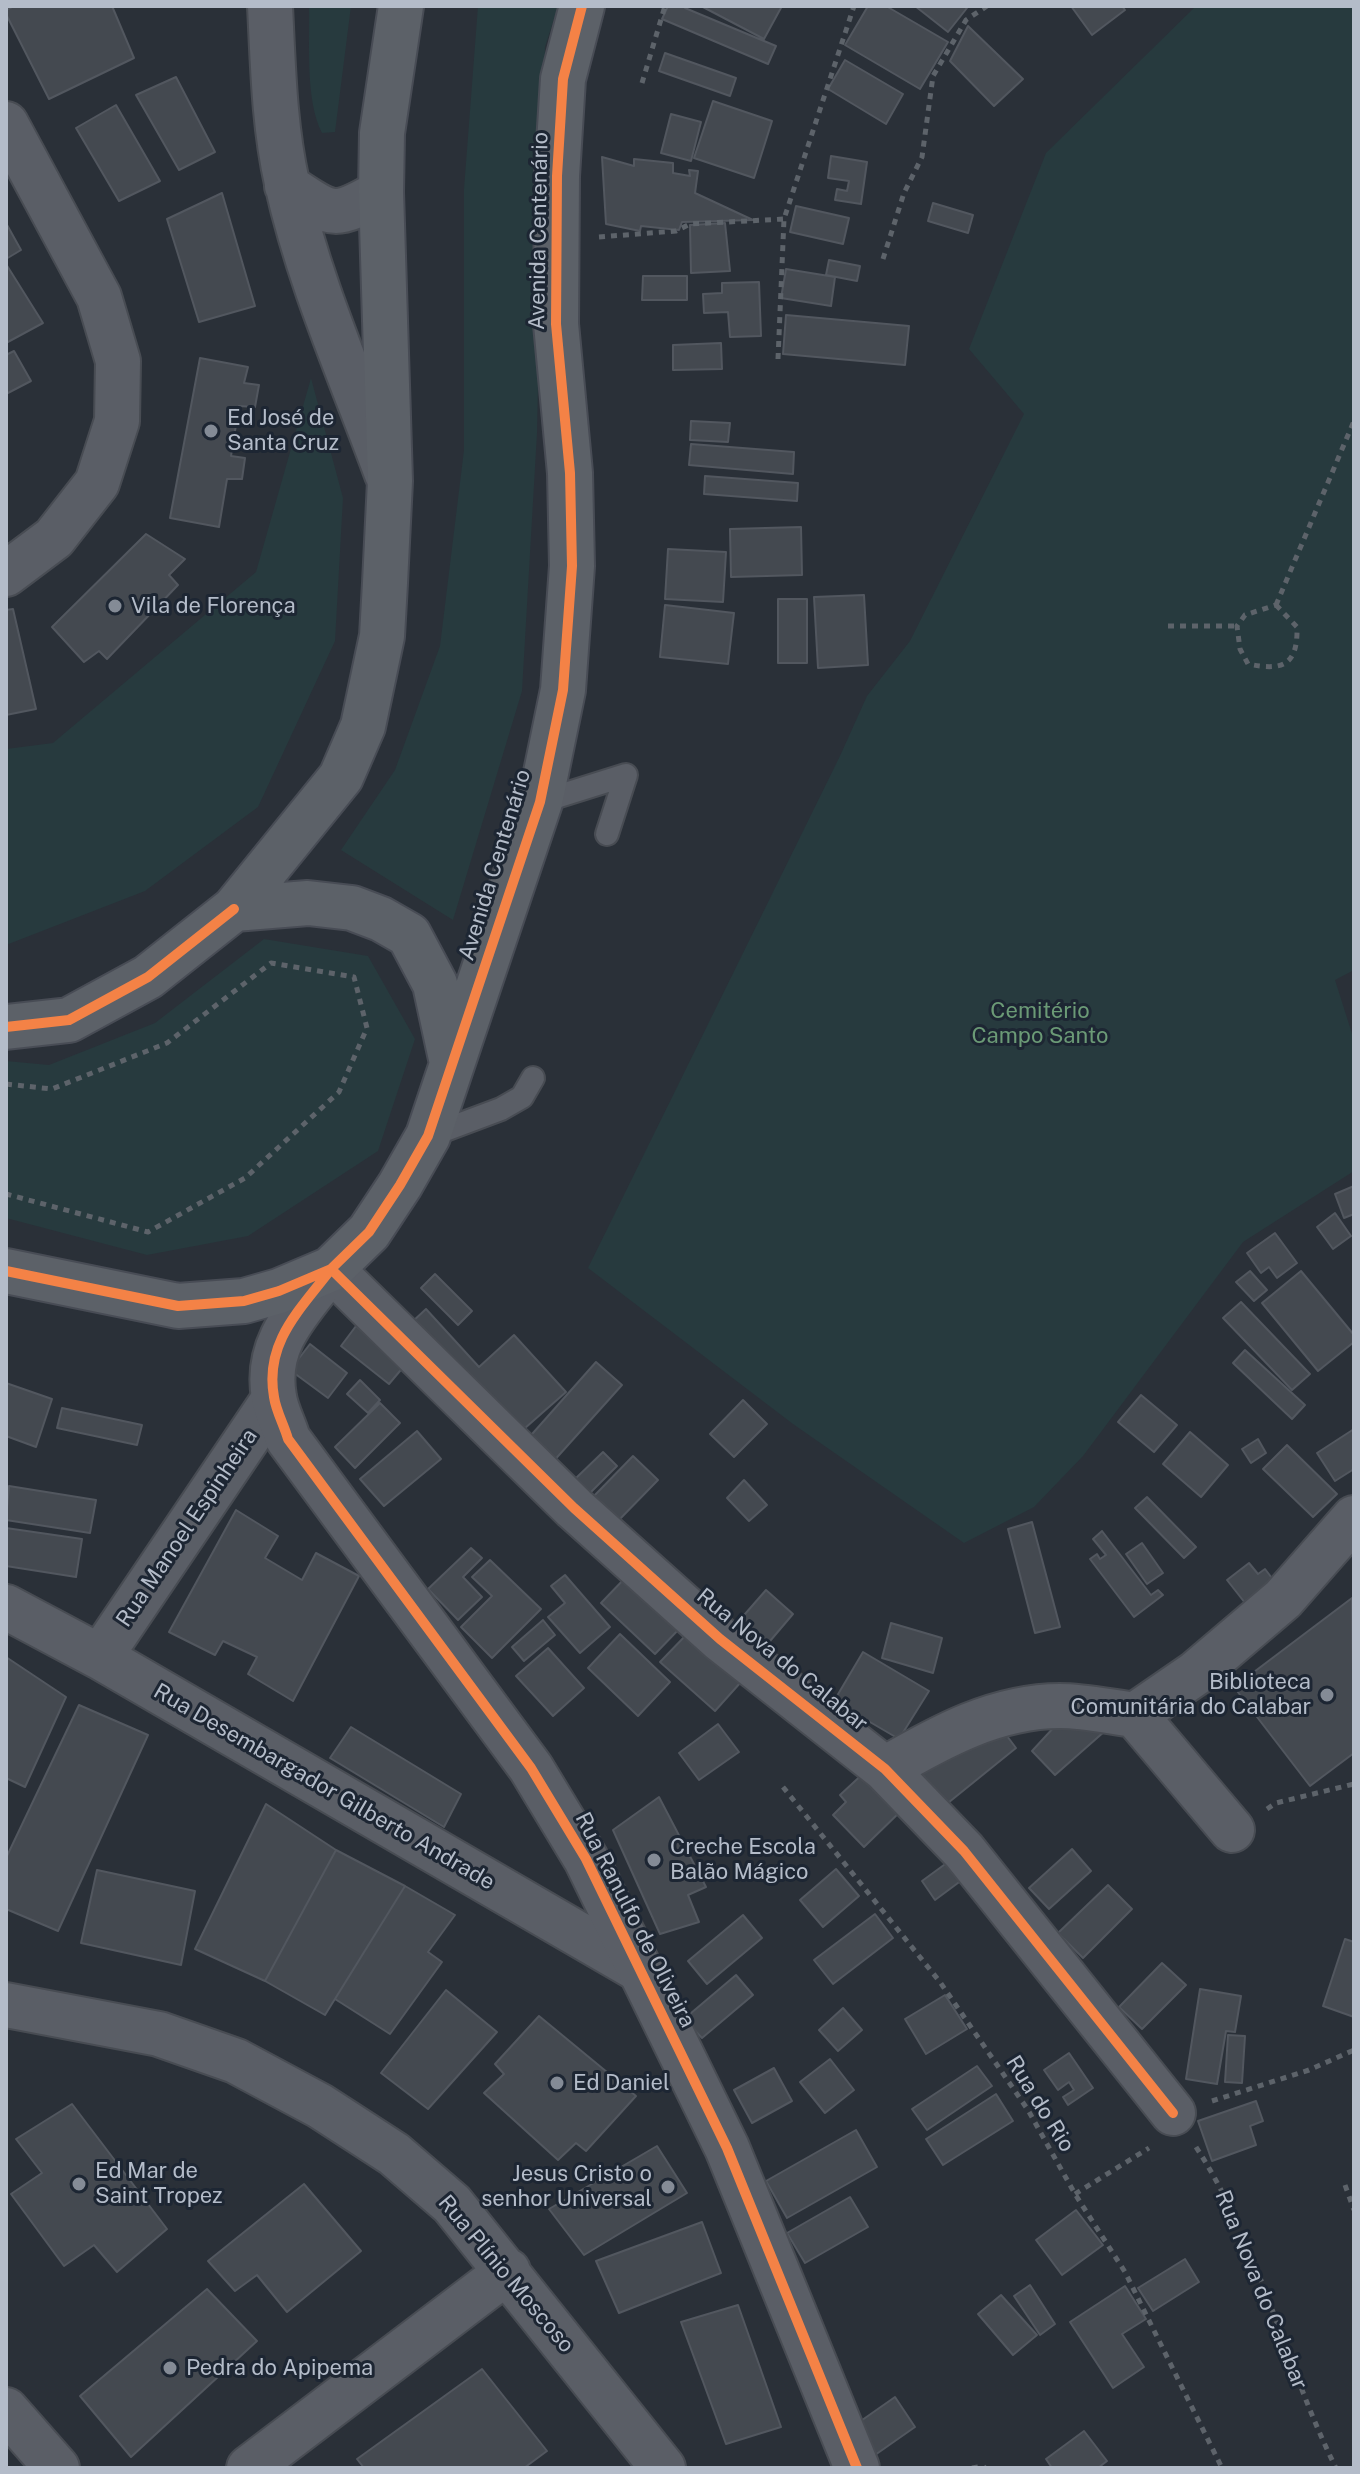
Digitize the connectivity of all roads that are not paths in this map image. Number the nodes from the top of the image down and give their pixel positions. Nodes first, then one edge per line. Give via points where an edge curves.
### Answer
1 (270, 6) edge
2 (401, 6) edge
3 (582, 6) edge
4 (6, 124) edge
5 (287, 186) junction
6 (381, 192) junction
7 (390, 481) junction
8 (6, 574) edge
9 (540, 802) junction
10 (607, 834) dead end
11 (234, 909) junction
12 (6, 1027) edge
13 (452, 1063) junction
14 (533, 1078) dead end
15 (428, 1136) junction
16 (331, 1269) junction
17 (6, 1271) edge
18 (274, 1399) junction
19 (1354, 1518) edge
20 (6, 1607) edge
21 (100, 1657) junction
22 (1135, 1715) junction
23 (885, 1769) junction
24 (1232, 1830) road end
25 (640, 1970) junction
26 (6, 2005) edge
27 (1178, 2120) road end
28 (508, 2271) junction
29 (6, 2410) edge
30 (57, 2468) edge
31 (249, 2468) edge
32 (663, 2468) edge
33 (857, 2468) edge

1 - 5 street
2 - 6 main road via 382,133
3 - 9 main road, Avenida Centenário via 563,79 557,176 556,324 570,473 570,608 563,690
4 - 8 street via 99,297 118,361 117,421 97,483 54,538
5 - 6 street via 322,209 348,211
5 - 7 street
6 - 7 main road
7 - 11 main road via 382,636 363,726 341,777
9 - 10 lane via 626,775
9 - 13 main road, Avenida Centenário
11 - 12 main road via 148,977 69,1020
11 - 13 main road via 308,903 352,908 409,935 435,984
13 - 15 main road, Avenida Centenário
14 - 15 lane via 522,1097 501,1109
15 - 16 main road, Avenida Centenário via 369,1232
16 - 17 main road, Avenida Centenário via 244,1301 178,1306
16 - 18 street, Rua Ranulfo de Oliveira via 280,1336 271,1370
16 - 23 street, Rua Nova do Calabar via 585,1518 720,1639
18 - 21 street, Rua Manoel Espinheira
18 - 25 street, Rua Ranulfo de Oliveira via 288,1439 531,1768 586,1859
19 - 22 street via 1283,1599 1196,1673
20 - 21 street, Rua Desembargador Gilberto Andrade
21 - 25 street, Rua Desembargador Gilberto Andrade
22 - 23 street via 1060,1706 1001,1714 949,1732
22 - 24 street
23 - 27 street, Rua Nova do Calabar via 964,1851
25 - 33 street, Rua Ranulfo de Oliveira via 727,2148
26 - 28 street, Rua Plínio Moscoso via 159,2034 250,2069 320,2106 394,2154 452,2204
28 - 31 street
28 - 32 street, Rua Plínio Moscoso
29 - 30 street

